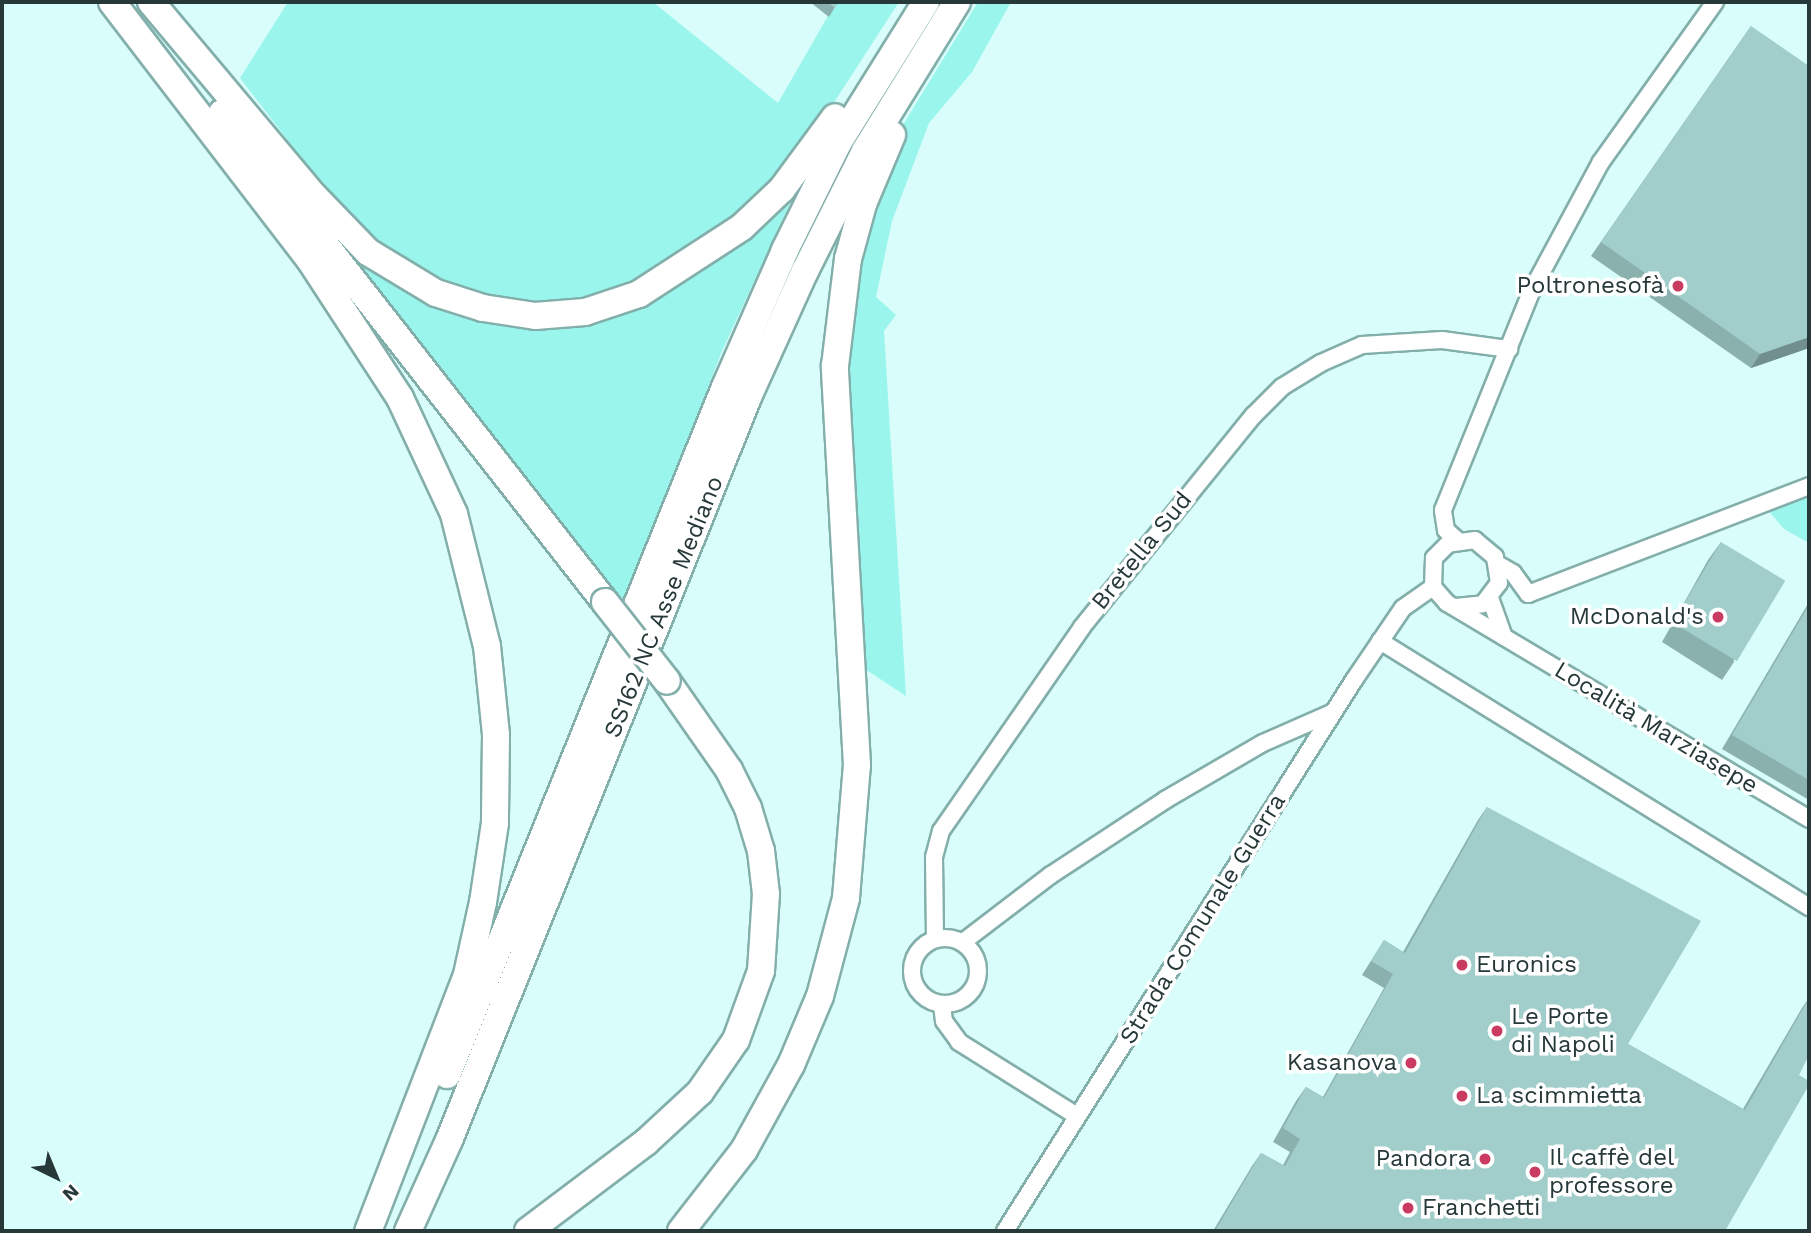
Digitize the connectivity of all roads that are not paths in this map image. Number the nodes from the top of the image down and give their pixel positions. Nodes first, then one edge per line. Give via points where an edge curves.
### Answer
1 (112, 2) edge
2 (135, 2) edge
3 (151, 2) edge
4 (916, 2) edge
5 (926, 2) edge
6 (959, 2) edge
7 (1715, 2) edge
8 (1509, 349) junction
9 (1809, 486) edge
10 (1457, 540) junction
11 (1499, 565) junction
12 (1433, 587) junction
13 (1490, 598) junction
14 (1456, 607) junction
15 (1504, 637) junction
16 (1380, 641) junction
17 (1334, 712) junction
18 (1809, 819) edge
19 (1809, 907) edge
20 (935, 939) junction
21 (962, 942) junction
22 (942, 1004) junction
23 (1077, 1116) junction
24 (368, 1231) edge
25 (379, 1231) edge
26 (408, 1231) edge
27 (527, 1231) edge
28 (681, 1231) edge
29 (1005, 1231) edge

1 - 24 highway via 310,260 401,398 454,514 487,646 496,735 495,823 483,902 467,975
2 - 27 highway, bridge via 667,681 729,770 748,808 761,851 766,894 761,971 736,1040 700,1092 646,1142
3 - 4 highway via 314,196 368,252 436,293 483,308 535,316 585,312 639,294 742,227 812,152
5 - 25 highway, SS162 NC Asse Mediano via 838,143 785,250 719,400 427,1124
6 - 26 highway, SS162 NC Asse Mediano via 865,151 804,271 748,397 450,1138
6 - 28 highway via 883,152 848,259 838,316 836,420 854,648 857,765 846,898 820,996 785,1077 744,1150
7 - 8 street via 1601,162 1532,290
8 - 10 street via 1443,510 1446,530
8 - 20 street, Bretella Sud via 1442,340 1362,345 1282,387 1253,416 1082,627 942,831 934,857
9 - 11 street via 1528,594 1513,573
10 - 11 street via 1483,544
10 - 12 street via 1434,558
11 - 13 street via 1499,583
12 - 14 street
12 - 16 street, Strada Comunale Guerra via 1403,608
13 - 14 street via 1475,607
13 - 15 street
14 - 15 street, Località Marziasepe
15 - 18 street, Località Marziasepe
16 - 17 street, Strada Comunale Guerra
16 - 19 street
17 - 21 street via 1263,743 1165,800 1051,875
17 - 23 street, Strada Comunale Guerra
20 - 21 street
20 - 22 street via 917,953 912,975 922,995
21 - 22 street via 978,962 977,983 963,999
22 - 23 street via 944,1021 959,1042
23 - 29 street, Strada Comunale Guerra

